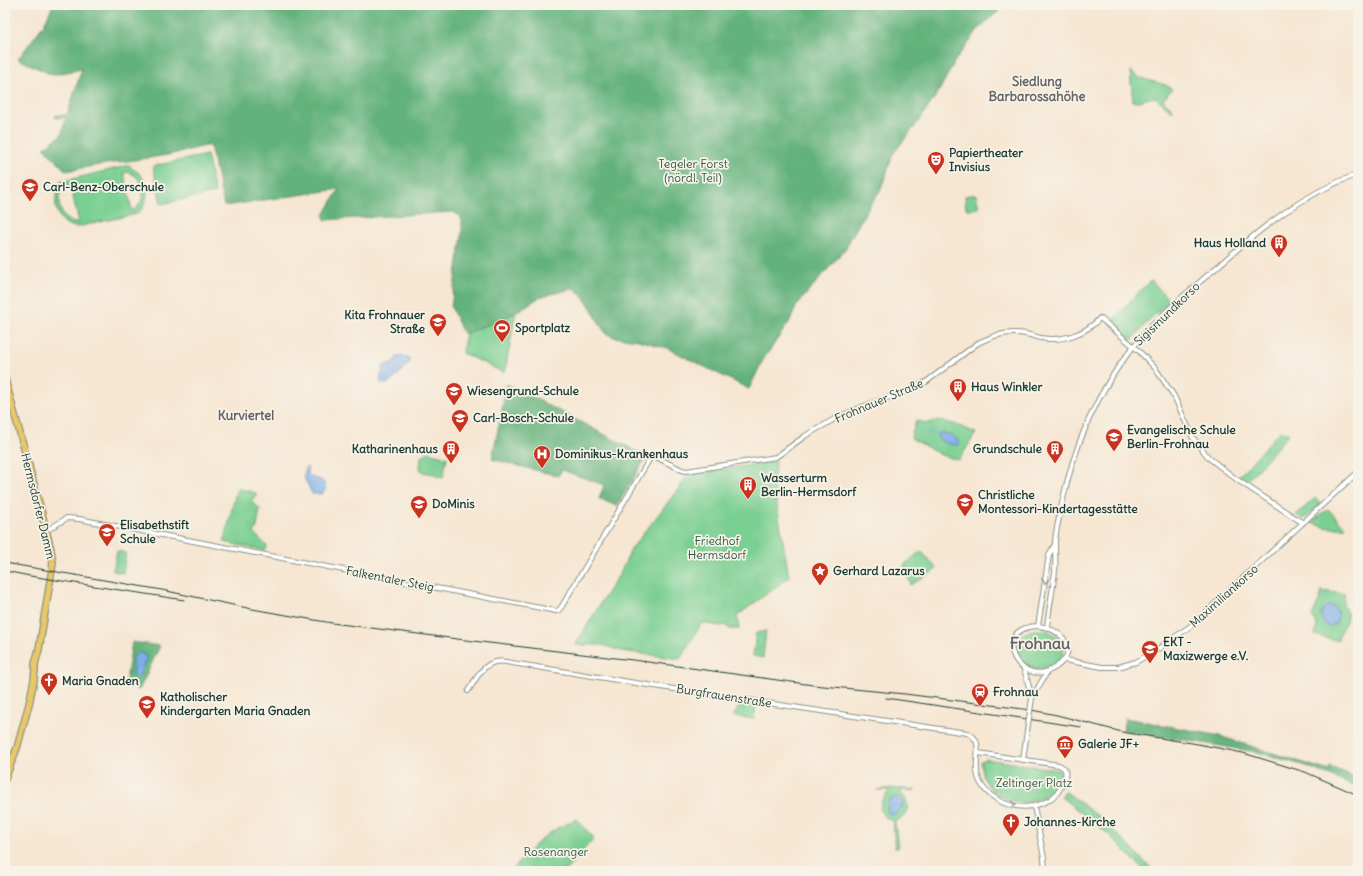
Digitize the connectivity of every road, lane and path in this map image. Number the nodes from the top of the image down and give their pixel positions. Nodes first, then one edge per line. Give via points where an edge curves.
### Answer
1 (1358, 174) edge
2 (1133, 346) junction
3 (5, 379) edge
4 (652, 455) joint
5 (1358, 472) edge
6 (1303, 523) junction
7 (46, 531) junction
8 (1055, 544) junction
9 (1038, 626) junction
10 (1047, 627) junction
11 (1065, 660) junction
12 (1024, 668) junction
13 (1047, 672) junction
14 (468, 690) dead end
15 (1032, 698) junction
16 (978, 753) junction
17 (1023, 760) junction
18 (5, 779) edge
19 (1034, 806) junction
20 (1045, 871) edge

1 - 2 street, Sigismundkorso via 1300,202 1265,226 1168,310
2 - 4 street, Frohnauer Straße via 1100,318 1094,324 1063,338 1049,339 1005,333 978,343 926,382 838,417 776,457 686,471
2 - 6 street via 1153,365 1168,385 1193,438 1209,458 1236,480
2 - 8 street, Sigismundkorso via 1106,386 1086,425 1069,472
3 - 7 main road, Hermsdorfer Damm
4 - 7 street, Falkentaler Steig via 562,606 556,611 79,519 67,518
5 - 6 street, Maximiliankorso
6 - 11 street, Maximiliankorso via 1192,624 1149,655 1136,662 1116,667
7 - 18 main road, Hermsdorfer Damm via 52,567 37,658 25,720
8 -> 9 street, Sigismundkorso via 1049,555
8 - 10 street, Sigismundkorso via 1055,569
9 - 10 street
9 - 12 street via 1018,632 1011,643 1011,652
10 - 11 street via 1063,638 1068,650
11 - 13 street
12 - 13 street via 1036,673
12 - 15 street
13 - 15 street
14 - 16 street, Burgfrauenstraße via 482,670 490,664 512,663 967,732 975,738
15 - 17 street, bridge
16 - 17 street
16 -> 19 street via 976,768 982,786 990,794 1014,806
17 - 19 street via 1059,765 1066,771 1064,782 1056,794 1046,802
19 - 20 street

